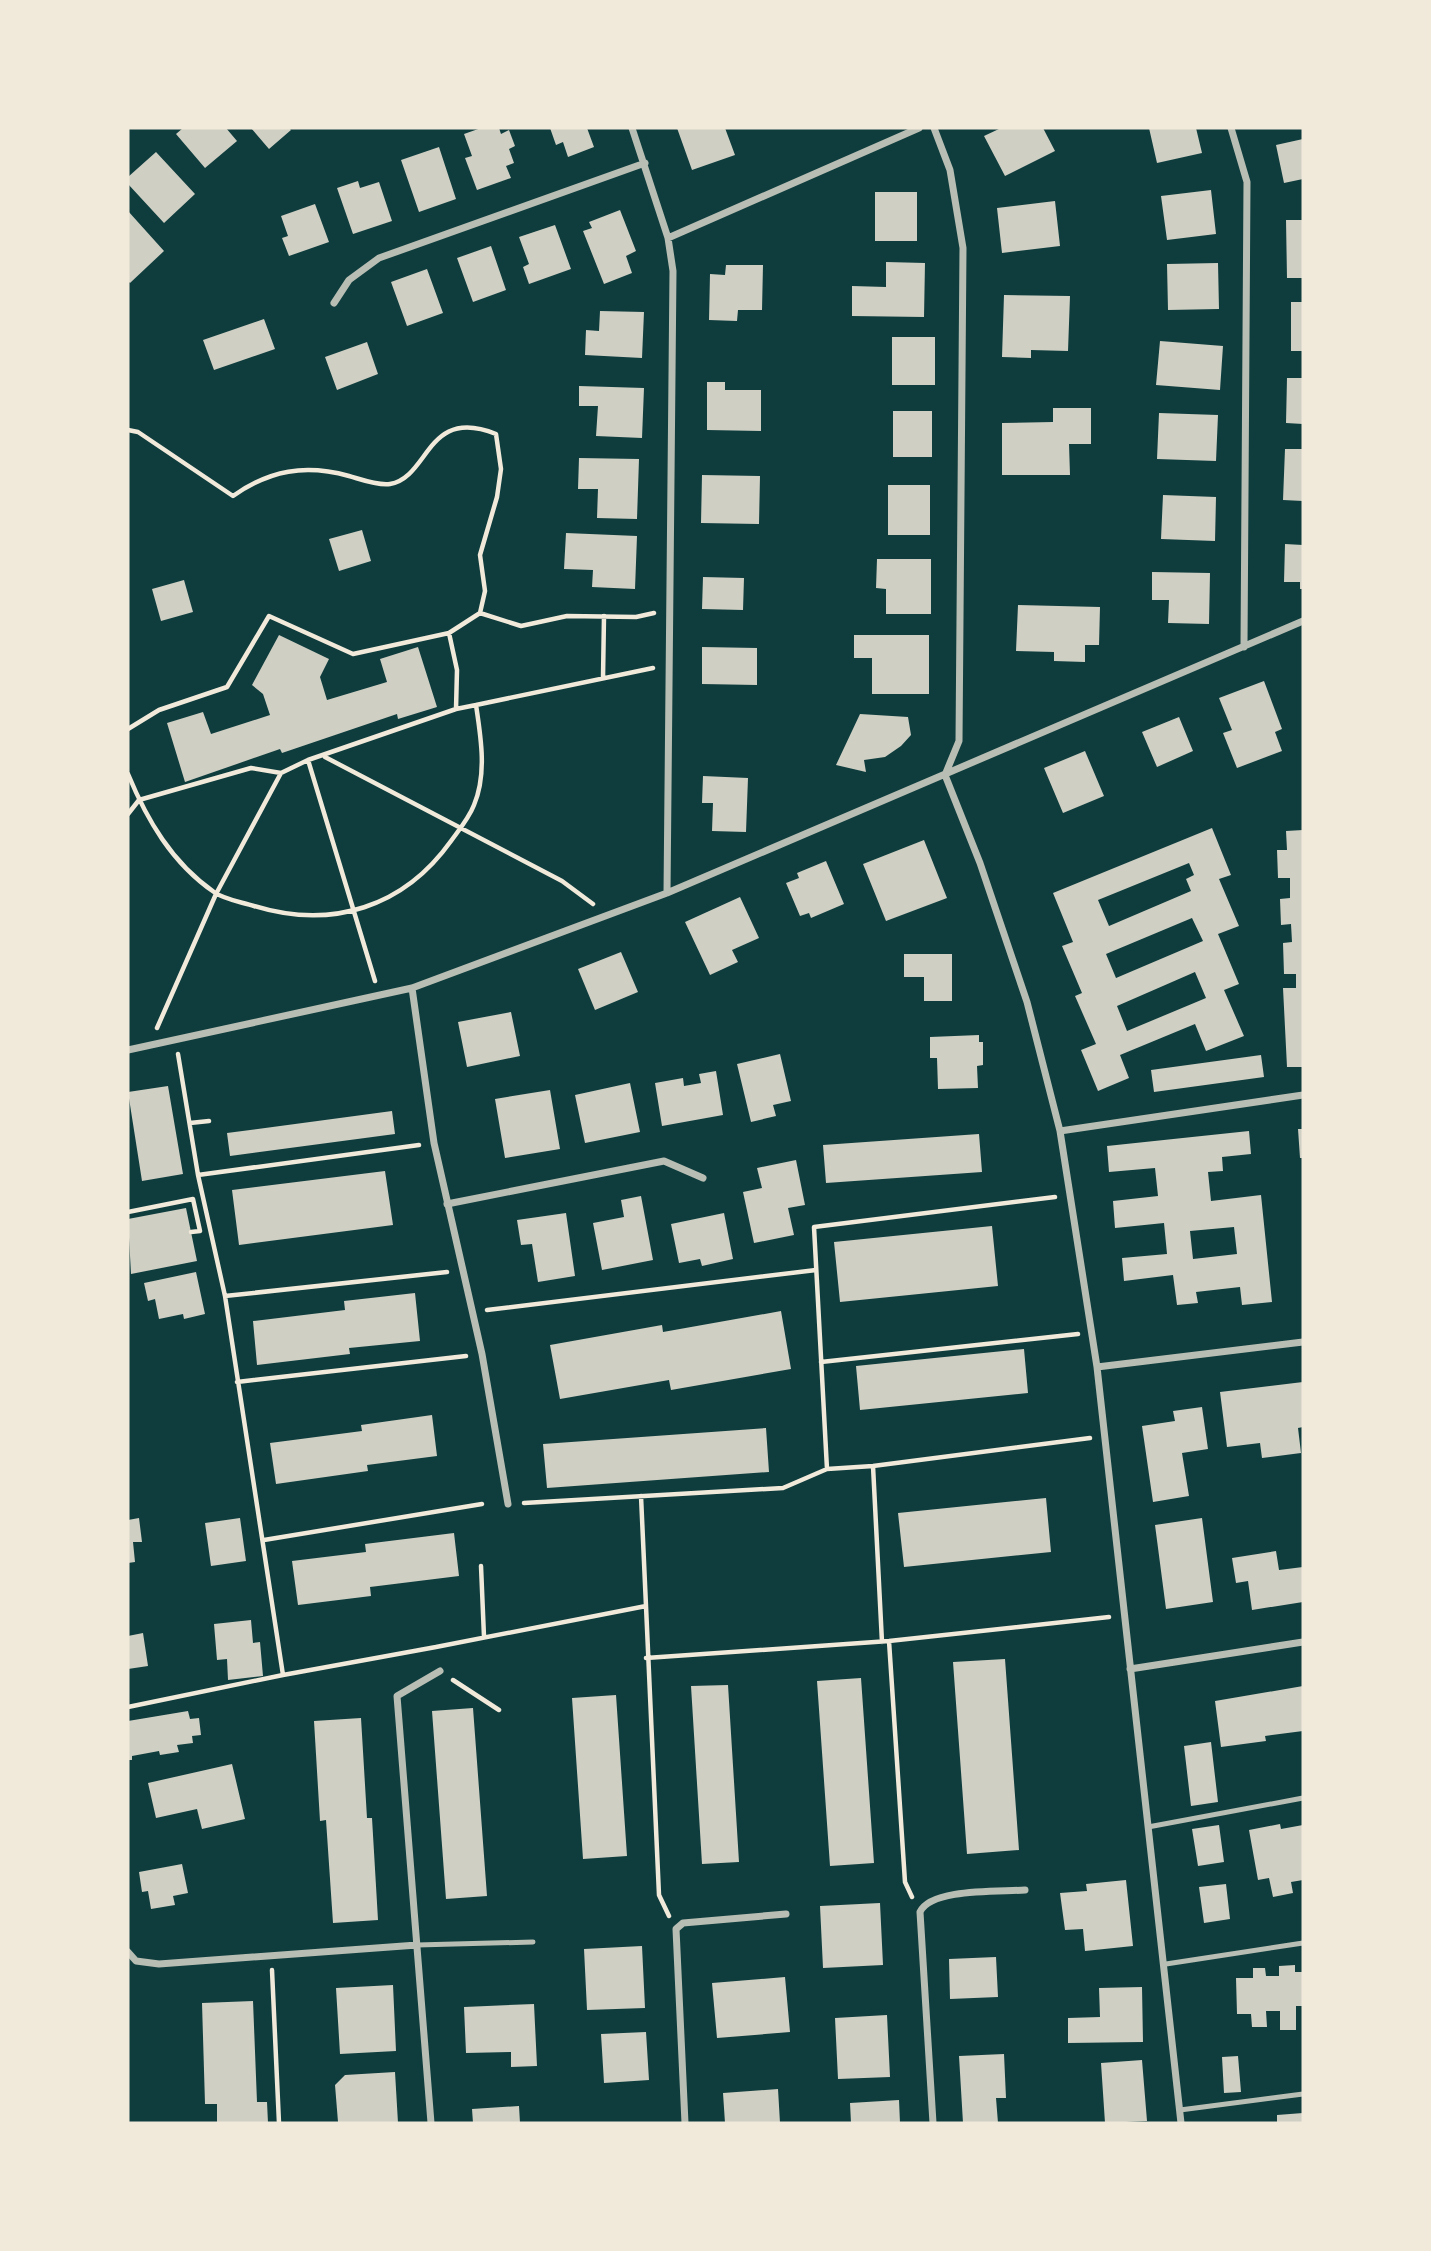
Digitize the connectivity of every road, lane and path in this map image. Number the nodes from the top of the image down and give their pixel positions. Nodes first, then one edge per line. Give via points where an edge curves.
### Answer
1 (632, 128) edge
2 (919, 128) edge
3 (934, 128) edge
4 (1231, 128) edge
5 (645, 163) junction
6 (668, 238) junction
7 (334, 303) dead end
8 (128, 430) edge
9 (669, 609) junction
10 (480, 613) junction
11 (604, 616) junction
12 (1303, 621) edge
13 (449, 633) junction
14 (1244, 647) junction
15 (669, 666) junction
16 (603, 678) junction
17 (476, 705) junction
18 (456, 709) junction
19 (128, 729) edge
20 (324, 757) junction
21 (308, 760) junction
22 (281, 773) junction
23 (128, 774) edge
24 (945, 775) junction
25 (139, 800) junction
26 (128, 814) edge
27 (462, 827) junction
28 (667, 893) junction
29 (216, 894) junction
30 (356, 912) junction
31 (608, 915) junction
32 (412, 988) junction
33 (380, 995) junction
34 (176, 1039) junction
35 (150, 1045) junction
36 (128, 1050) edge
37 (1303, 1095) edge
38 (209, 1121) dead end
39 (190, 1124) junction
40 (1060, 1131) junction
41 (434, 1143) junction
42 (198, 1175) junction
43 (703, 1178) dead end
44 (1070, 1196) junction
45 (447, 1204) junction
46 (128, 1212) edge
47 (210, 1230) junction
48 (200, 1231) junction
49 (191, 1232) dead end
50 (463, 1270) junction
51 (816, 1270) junction
52 (225, 1296) junction
53 (472, 1312) junction
54 (1091, 1332) junction
55 (1303, 1342) edge
56 (482, 1354) junction
57 (821, 1362) junction
58 (1097, 1367) junction
59 (237, 1382) junction
60 (1105, 1436) junction
61 (873, 1466) junction
62 (827, 1469) junction
63 (641, 1496) junction
64 (482, 1504) dead end
65 (508, 1504) joint
66 (264, 1540) junction
67 (481, 1566) dead end
68 (646, 1606) junction
69 (1125, 1615) junction
70 (484, 1637) junction
71 (890, 1641) junction
72 (882, 1642) junction
73 (1303, 1642) edge
74 (436, 1647) junction
75 (646, 1658) junction
76 (1130, 1669) junction
77 (440, 1671) junction
78 (284, 1675) junction
79 (128, 1707) edge
80 (499, 1710) dead end
81 (1303, 1798) edge
82 (1148, 1827) junction
83 (1024, 1890) dead end
84 (920, 1912) junction
85 (786, 1914) dead end
86 (676, 1929) junction
87 (533, 1942) dead end
88 (1303, 1943) edge
89 (417, 1945) junction
90 (128, 1952) edge
91 (272, 1956) junction
92 (1166, 1964) junction
93 (1303, 2094) edge
94 (1180, 2110) junction
95 (279, 2123) edge
96 (430, 2123) edge
97 (685, 2123) edge
98 (933, 2123) edge
99 (1181, 2123) edge

1 - 5 street
2 - 6 street
3 - 24 street via 950,170 963,248 959,741
4 - 14 street via 1247,182
5 - 6 street
5 - 7 street via 379,258 349,280
6 - 9 street via 673,271
8 - 10 path via 138,432 233,496 256,480 292,469 321,468 389,485 404,479 439,437 477,427 496,434 501,469 480,555 485,591
9 - 11 path via 636,617
9 - 15 street
10 - 11 path via 521,626 567,616
10 - 13 path
11 - 16 path
12 - 14 street
13 - 18 path via 457,670
13 - 19 path via 353,654 268,616 227,687 159,710
14 - 24 street
15 - 16 path
15 - 28 street
16 - 17 path
17 - 18 path
17 - 27 path via 482,740 481,777 474,806
18 - 20 path
20 - 21 path
20 - 27 path
21 - 22 path
21 - 30 path
22 - 25 path via 251,768
22 - 29 path
23 - 25 path
24 - 28 street
24 - 40 street via 1027,1002
25 - 26 path
25 - 29 path via 150,824 178,861
27 - 30 path via 437,861 399,893
27 - 31 path via 562,881
28 - 31 street
29 - 30 path via 273,912 315,916
29 - 35 path
30 - 33 path
31 - 32 street
32 - 33 street
32 - 41 street
33 - 34 street
34 - 35 street
34 - 39 path
35 - 36 street
37 - 40 street
38 - 39 path
39 - 42 path
40 - 44 street
41 - 42 path
41 - 45 street
42 - 47 path
43 - 45 street via 664,1161
44 - 51 path via 814,1227
44 - 54 street
45 - 50 street
46 - 48 path via 193,1199
47 - 48 path
47 - 52 path
48 - 49 path
50 - 52 path
50 - 53 street
51 - 53 path
51 - 57 path
52 - 59 path
53 - 56 street
54 - 57 path
54 - 58 street
55 - 58 street
56 - 59 path
56 - 65 street
57 - 62 path
58 - 60 street
59 - 66 path
60 - 61 path
60 - 69 street
61 - 62 path
61 - 72 path
62 - 63 path via 783,1488
63 - 65 path
63 - 68 path
64 - 66 path
66 - 78 path
67 - 70 path
68 - 70 path
68 - 75 path
69 - 71 path
69 - 76 street
70 - 74 path
71 - 72 path
71 - 84 path via 905,1882
72 - 75 path
73 - 76 street
74 - 77 path
74 - 78 path
75 - 86 path via 659,1895
76 - 82 street
77 - 80 path
77 - 89 street via 397,1696
78 - 79 path
81 - 82 lane
82 - 92 street
83 - 84 street via 939,1896 924,1903
84 - 98 street
85 - 86 street via 683,1923
86 - 97 street
87 - 89 lane
88 - 92 lane
89 - 91 street
89 - 96 street
90 - 91 street via 136,1961 159,1964
91 - 95 path
92 - 94 street
93 - 94 lane
94 - 99 street

